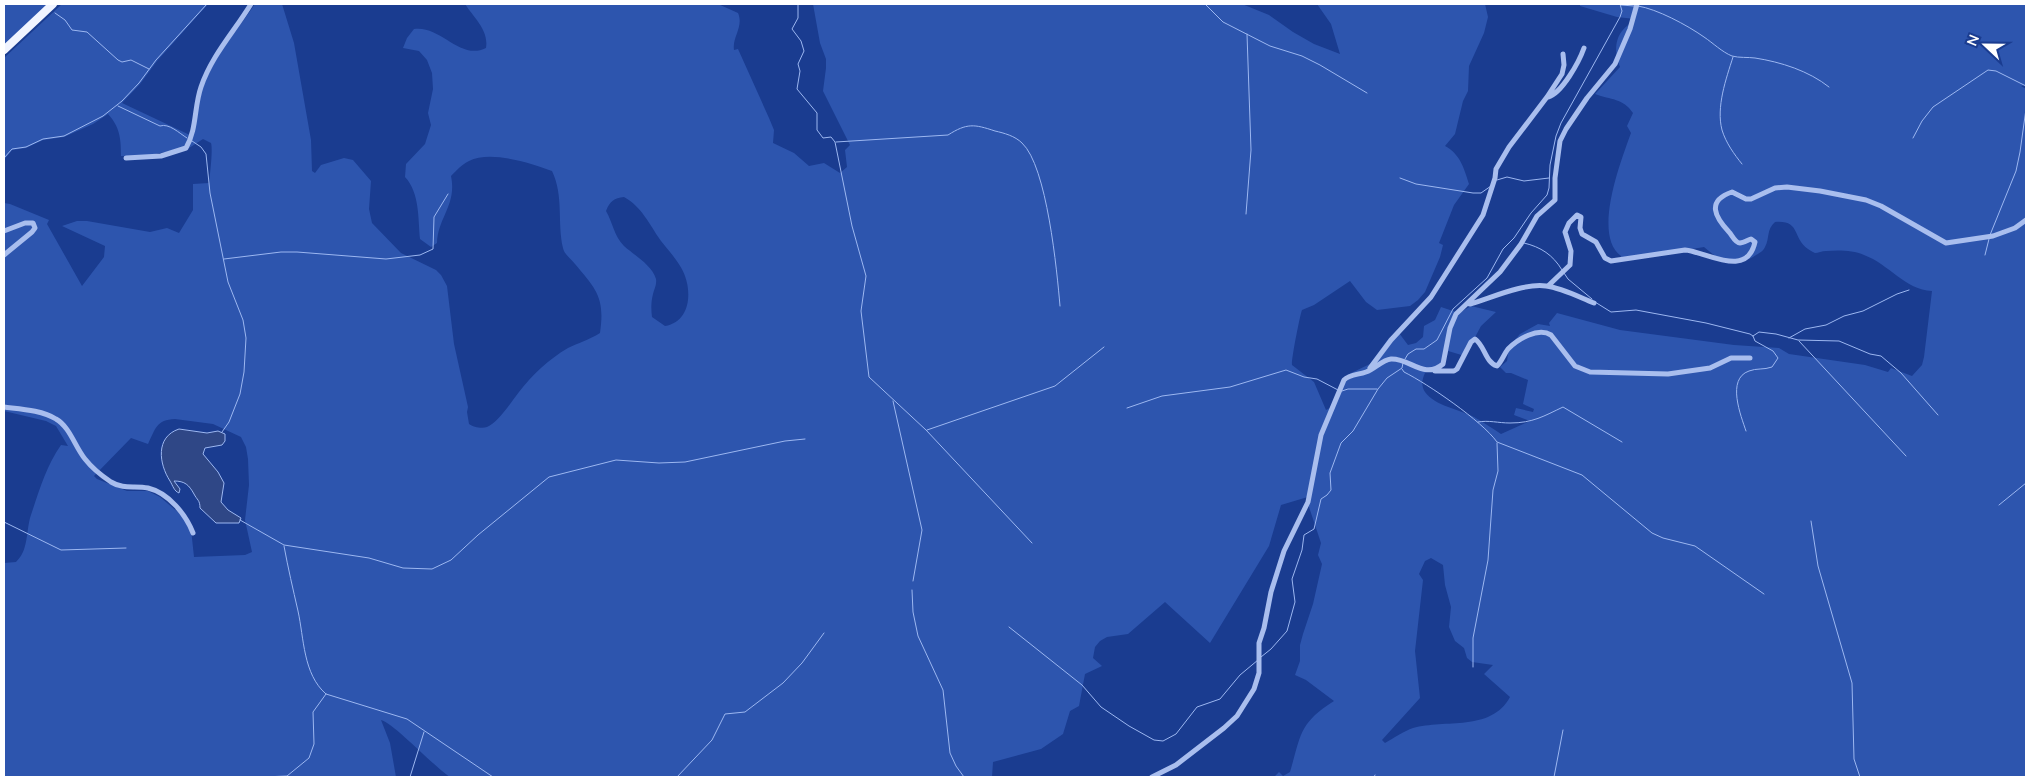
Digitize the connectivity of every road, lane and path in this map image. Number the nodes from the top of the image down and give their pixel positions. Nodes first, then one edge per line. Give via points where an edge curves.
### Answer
1 (53, 4) edge
2 (251, 4) edge
3 (1638, 4) edge
4 (1584, 48) dead end
5 (4, 50) edge
6 (1563, 54) dead end
7 (1547, 97) junction
8 (126, 158) dead end
9 (2026, 220) edge
10 (4, 231) edge
11 (4, 255) edge
12 (1548, 286) junction
13 (1594, 303) dead end
14 (1467, 305) junction
15 (1750, 358) dead end
16 (1431, 371) junction
17 (1366, 372) junction
18 (4, 406) edge
19 (193, 533) dead end
20 (1152, 777) edge

1 - 5 main road
2 - 8 street via 223,42 204,79 186,148 161,156
3 - 14 street via 1615,64 1587,98 1560,142 1555,200 1537,216 1504,268
4 - 7 street via 1564,83 1554,95
6 - 7 street via 1562,74
7 - 17 street via 1496,169 1483,215 1447,273 1425,304
9 - 12 street via 1993,236 1946,244 1866,200 1787,187 1746,199 1732,192 1721,197 1715,210 1719,221 1737,243 1751,239 1755,242 1749,254 1740,260 1728,262 1685,250 1611,261 1605,258 1596,242 1582,234 1578,214 1564,232 1571,251 1570,265
10 - 11 street via 28,222 33,223 34,228
12 - 13 street
12 - 14 street via 1524,287
14 - 16 street via 1452,322 1443,364
15 - 16 street via 1735,357 1710,368 1668,374 1590,372 1575,366 1550,335 1538,332 1513,345 1497,366 1475,339 1456,370
16 - 17 street via 1394,359
17 - 20 street via 1346,378 1327,418 1308,502 1284,552 1271,592 1259,643 1259,673 1254,689 1237,716 1224,728 1176,765
18 - 19 street via 58,420 85,459 103,476 124,488 149,488 161,494 185,516

